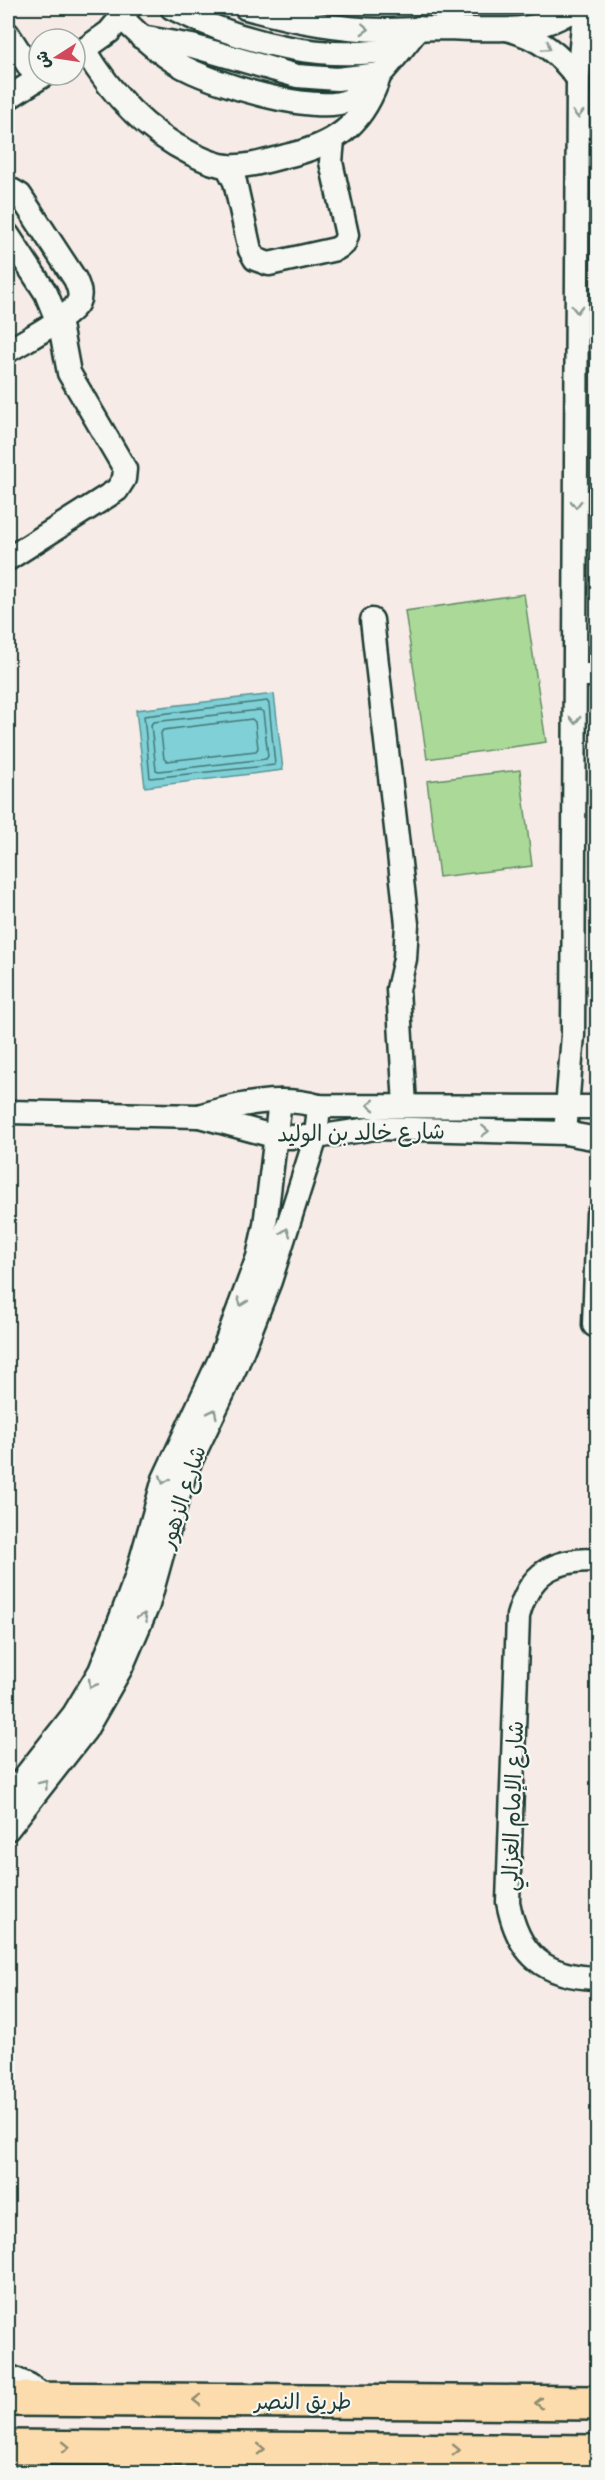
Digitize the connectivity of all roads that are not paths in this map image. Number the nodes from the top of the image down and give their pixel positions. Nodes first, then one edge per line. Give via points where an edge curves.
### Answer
1 (172, 8) edge
2 (246, 8) edge
3 (583, 12) edge
4 (125, 13) edge
5 (419, 28) junction
6 (506, 29) junction
7 (8, 34) edge
8 (402, 47) junction
9 (87, 48) edge
10 (27, 59) edge
11 (87, 61) edge
12 (380, 74) junction
13 (578, 79) junction
14 (27, 86) edge
15 (8, 98) edge
16 (333, 140) junction
17 (227, 166) junction
18 (8, 188) edge
19 (8, 235) edge
20 (58, 320) junction
21 (8, 351) edge
22 (8, 559) edge
23 (372, 620) dead end
24 (587, 675) edge
25 (280, 1101) junction
26 (405, 1105) junction
27 (319, 1106) junction
28 (566, 1107) junction
29 (597, 1107) edge
30 (8, 1112) edge
31 (199, 1116) junction
32 (565, 1134) junction
33 (277, 1137) junction
34 (316, 1137) junction
35 (597, 1139) edge
36 (597, 1214) edge
37 (594, 1325) dead end
38 (597, 1560) edge
39 (8, 1798) edge
40 (8, 1829) edge
41 (597, 1978) edge
42 (8, 2376) edge
43 (8, 2400) edge
44 (51, 2400) junction
45 (597, 2403) edge
46 (8, 2447) edge
47 (597, 2452) edge
48 (338, 2461) edge

1 - 8 street via 221,29 301,49 378,53
2 -> 5 street via 283,18 354,28
3 - 6 street via 550,23
3 - 13 street
4 - 9 street via 109,32
4 - 12 street via 141,37 179,65 249,90 316,104 338,104 348,101
5 - 6 street
5 - 8 street
6 -> 13 street via 547,46
7 - 10 street
8 - 12 street
11 - 17 street via 150,129 207,161
12 - 16 street via 358,118
13 -> 24 street
14 - 15 street
16 - 17 street via 252,164
16 - 17 street via 332,162 347,235 344,244 336,249 269,264 255,260 235,182
18 - 20 street via 20,195 79,289 80,300 72,312
19 - 20 street via 46,293
20 - 21 street
20 - 22 street via 69,373 122,459 124,479 117,489
23 - 26 street via 407,924 398,989
24 -> 28 street via 571,1086
25 - 27 street, شارع خالد بن الوليد via 300,1100
25 - 31 street, شارع خالد بن الوليد via 240,1104
25 - 33 street, شارع الزهور
26 -> 27 street, شارع خالد بن الوليد
26 - 28 street, شارع خالد بن الوليد
27 - 34 street, شارع الزهور
28 - 29 street, شارع خالد بن الوليد
28 - 32 street
30 - 31 street, شارع خالد بن الوليد
31 - 33 street, شارع خالد بن الوليد
34 -> 32 street, شارع خالد بن الوليد via 376,1128
32 - 35 street, شارع خالد بن الوليد
33 - 34 street, شارع خالد بن الوليد
33 -> 39 street, شارع الزهور via 258,1257 224,1349 164,1479 136,1578 100,1671 74,1714
40 -> 34 street, شارع الزهور via 85,1731 121,1668 148,1605 184,1475 258,1314
36 - 37 street
38 - 41 street, شارع الإمام الغزالي via 565,1562 548,1569 533,1581 518,1616 508,1902 523,1946 539,1962 560,1973
42 - 44 street
43 - 44 highway, طريق النصر
45 -> 44 highway, طريق النصر
46 -> 48 highway
48 -> 47 highway

